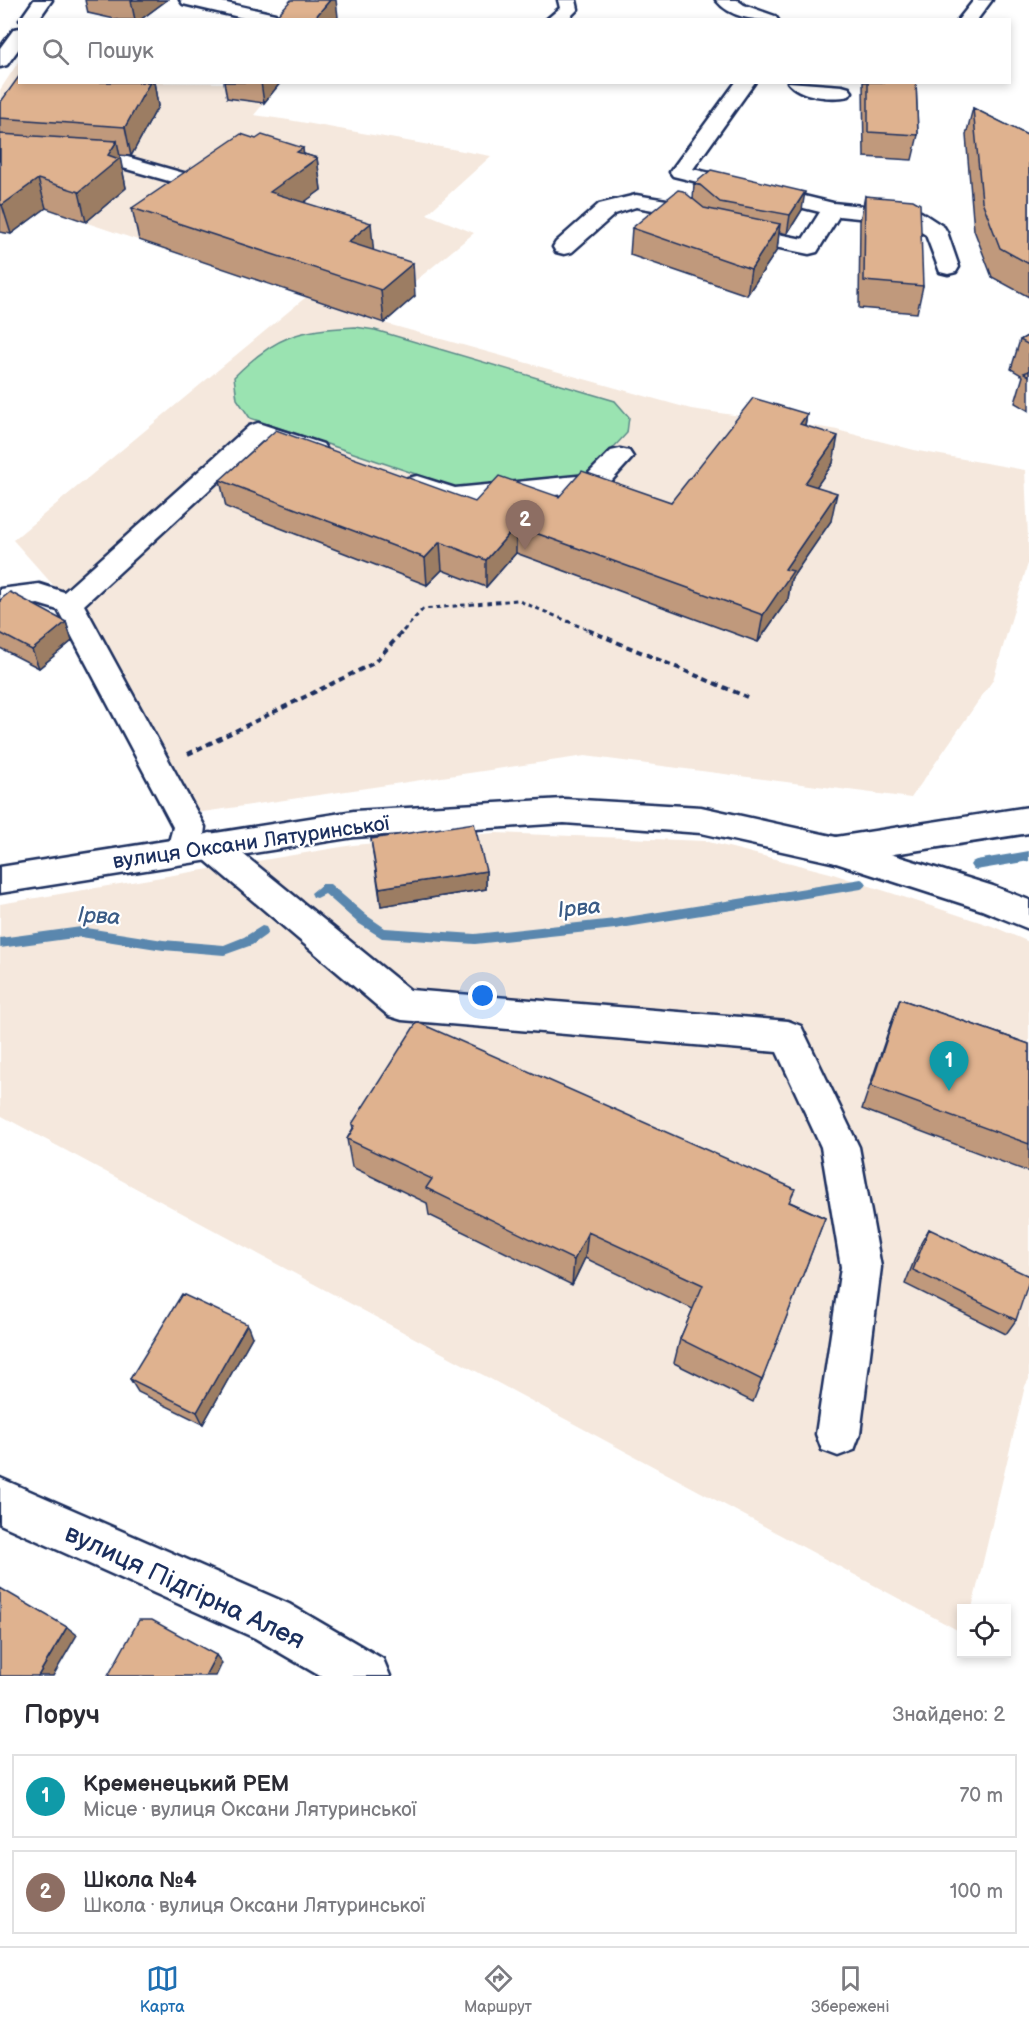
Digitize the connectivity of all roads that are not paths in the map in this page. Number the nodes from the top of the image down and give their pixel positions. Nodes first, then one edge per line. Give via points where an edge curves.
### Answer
1 (43, 0) edge
2 (189, 0) edge
3 (567, 0) edge
4 (725, 0) edge
5 (983, 0) edge
6 (30, 18) edge
7 (269, 18) edge
8 (558, 18) edge
9 (760, 18) edge
10 (969, 18) edge
11 (18, 36) edge
12 (0, 61) edge
13 (745, 84) edge
14 (801, 84) edge
15 (842, 92) dead end
16 (0, 154) edge
17 (229, 160) edge
18 (832, 209) junction
19 (564, 247) dead end
20 (948, 267) dead end
21 (334, 457) edge
22 (620, 457) dead end
23 (388, 475) edge
24 (0, 599) edge
25 (69, 603) junction
26 (1029, 820) edge
27 (197, 847) junction
28 (836, 850) junction
29 (0, 880) edge
30 (1029, 915) edge
31 (838, 1434) dead end
32 (0, 1502) edge
33 (366, 1676) edge

1 - 6 main road
2 - 7 main road
3 - 8 main road via 569,9
4 - 9 main road
5 - 10 main road
11 - 12 main road
13 - 18 main road via 680,172
14 - 15 main road
16 - 17 main road via 124,162 197,183
18 - 19 main road via 809,247 710,227 689,210 636,201 607,209
18 - 20 main road via 913,217 936,232
21 - 25 main road via 258,431
22 - 23 main road via 595,483 453,497
24 - 25 main road via 39,594
25 - 27 main road
26 - 28 main road
27 - 28 main road, вулиця Оксани Лятуринської via 354,824 564,811 701,820
27 - 29 main road, вулиця Оксани Лятуринської
27 - 31 main road via 402,1005 788,1037 840,1147 861,1268
28 - 30 main road, вулиця Оксани Лятуринської
32 - 33 main road, вулиця Підгірна Алея via 272,1621

